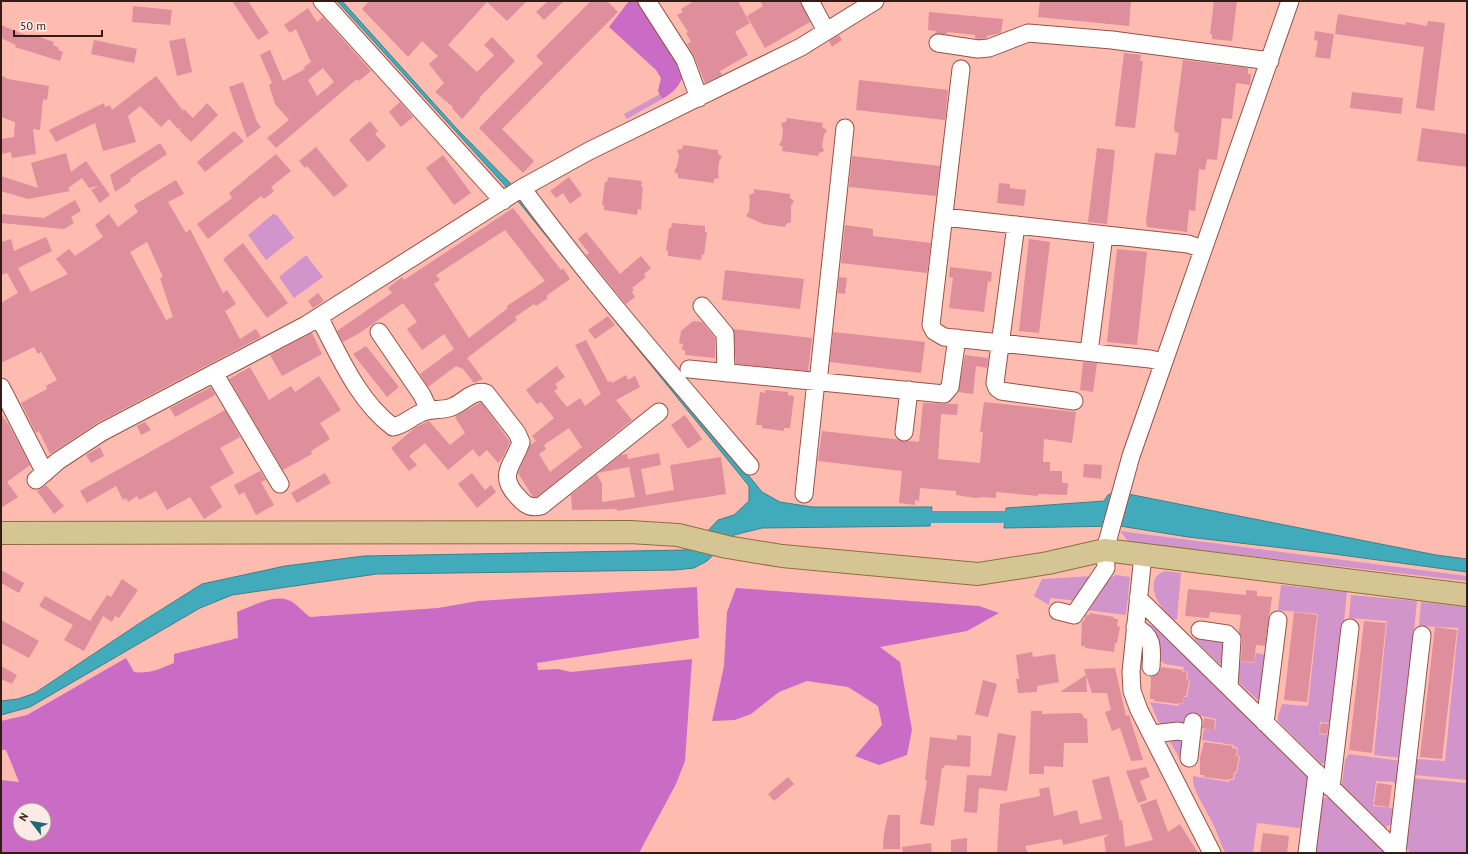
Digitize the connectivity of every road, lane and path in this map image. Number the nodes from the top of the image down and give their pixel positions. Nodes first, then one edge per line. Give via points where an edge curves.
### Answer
1 (322, 1) edge
2 (647, 1) edge
3 (810, 1) edge
4 (875, 1) edge
5 (1290, 1) edge
6 (826, 31) junction
7 (938, 43) dead end
8 (1270, 61) junction
9 (961, 69) dead end
10 (698, 98) junction
11 (845, 128) dead end
12 (513, 194) junction
13 (944, 217) junction
14 (1016, 225) junction
15 (1104, 235) junction
16 (1203, 249) junction
17 (702, 306) dead end
18 (319, 317) junction
19 (378, 332) dead end
20 (957, 338) junction
21 (1001, 343) junction
22 (1089, 352) junction
23 (1163, 362) junction
24 (689, 369) dead end
25 (214, 373) junction
26 (726, 373) junction
27 (816, 381) junction
28 (1, 387) edge
29 (909, 390) junction
30 (1074, 401) dead end
31 (429, 410) junction
32 (659, 412) dead end
33 (904, 432) dead end
34 (750, 466) dead end
35 (280, 484) dead end
36 (804, 494) dead end
37 (1, 533) edge
38 (1105, 550) junction
39 (1143, 555) junction
40 (1467, 595) edge
41 (1138, 598) junction
42 (1058, 612) dead end
43 (1278, 620) dead end
44 (1135, 627) junction
45 (1350, 628) dead end
46 (1200, 630) dead end
47 (1422, 635) dead end
48 (1151, 667) dead end
49 (1229, 687) junction
50 (1265, 723) junction
51 (1152, 734) junction
52 (1189, 758) dead end
53 (1316, 774) junction
54 (1331, 788) junction
55 (1212, 853) edge
56 (1307, 853) edge
57 (1397, 853) edge

1 - 12 street
2 - 10 street via 685,60
3 - 6 street
4 - 6 street
5 - 8 street
6 - 10 street via 802,46
7 - 8 street via 978,49 989,48 1028,33 1112,40
8 - 16 street
9 - 13 street
10 - 12 street via 589,151
11 - 27 street via 819,373
12 - 18 street via 346,294
12 - 34 street via 545,219
13 - 14 street
13 - 20 street via 931,325 938,335
14 - 15 street
14 - 21 street
15 - 16 street via 1188,244
15 - 22 street
16 - 23 street
17 - 26 street via 725,334
18 - 25 street
18 - 31 street via 343,363 384,421 393,427 400,426
19 - 31 street via 422,395
20 - 21 street
20 - 29 street via 948,391 944,394
21 - 22 street
21 - 30 street via 995,383 997,388 1001,391
22 - 23 street
23 - 38 street via 1131,456
24 - 26 street
25 - 28 street via 102,432 40,476
25 - 35 street
26 - 27 street
27 - 29 street
27 - 36 street
29 - 33 street
31 - 32 street via 452,407 476,393 486,393 517,433 520,442 507,477 509,486 524,504 532,508 541,506
37 - 38 main road via 623,532 678,536 727,547 819,560 978,574 1048,563
38 - 39 main road
38 - 42 street via 1106,568 1074,615
39 - 40 main road
39 - 41 street
41 - 44 street
41 - 49 street
43 - 50 street
44 - 48 street via 1148,636 1152,648
44 - 51 street via 1132,691
45 - 54 street
46 - 49 street via 1227,634 1232,639
47 - 57 street
49 - 50 street
50 - 53 street
51 - 52 street via 1192,728
51 - 55 street
53 - 54 street
53 - 56 street
54 - 57 street

